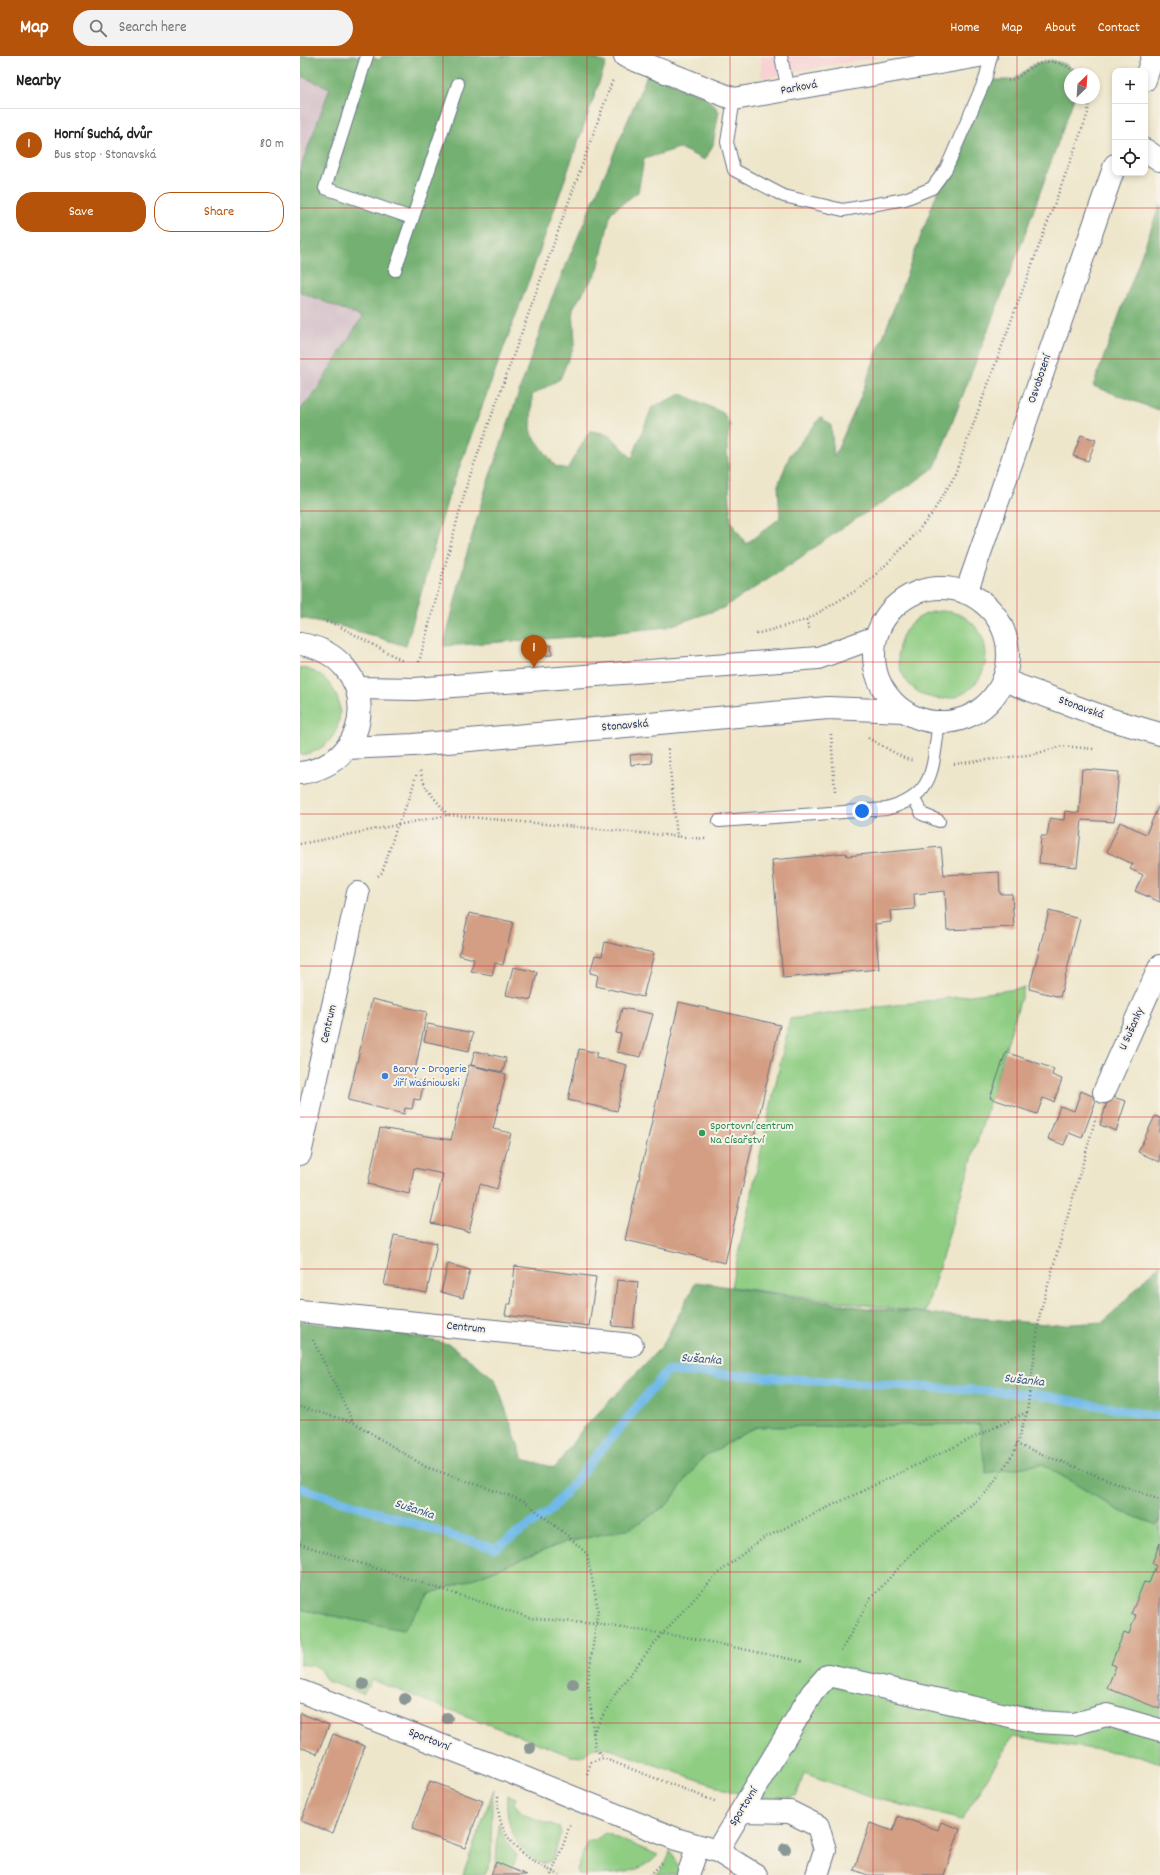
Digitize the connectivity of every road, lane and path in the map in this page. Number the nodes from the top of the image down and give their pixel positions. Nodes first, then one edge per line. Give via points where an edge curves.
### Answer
1 (367, 56) edge
2 (625, 56) edge
3 (781, 56) edge
4 (979, 56) edge
5 (991, 56) edge
6 (1153, 56) edge
7 (1071, 68) edge
8 (1148, 71) edge
9 (613, 78) dead end
10 (985, 80) junction
11 (458, 84) dead end
12 (788, 90) junction
13 (734, 99) junction
14 (1089, 104) edge
15 (1148, 152) edge
16 (1160, 160) edge
17 (1112, 174) edge
18 (412, 218) junction
19 (395, 270) dead end
20 (966, 593) junction
21 (324, 622) dead end
22 (754, 634) dead end
23 (876, 637) junction
24 (300, 644) edge
25 (404, 661) dead end
26 (417, 669) dead end
27 (1003, 680) junction
28 (357, 688) junction
29 (904, 711) junction
30 (939, 722) junction
31 (1160, 734) edge
32 (866, 736) dead end
33 (668, 745) dead end
34 (346, 748) junction
35 (1094, 749) dead end
36 (932, 763) junction
37 (300, 773) edge
38 (914, 798) junction
39 (448, 815) junction
40 (719, 821) dead end
41 (939, 821) dead end
42 (396, 826) junction
43 (676, 837) junction
44 (708, 839) dead end
45 (300, 844) edge
46 (358, 893) joint
47 (1160, 966) edge
48 (1104, 1092) joint
49 (300, 1154) edge
50 (300, 1311) edge
51 (310, 1333) dead end
52 (632, 1345) dead end
53 (300, 1407) edge
54 (1027, 1412) junction
55 (353, 1422) junction
56 (1016, 1444) junction
57 (1160, 1500) edge
58 (300, 1544) edge
59 (596, 1624) junction
60 (662, 1634) junction
61 (828, 1675) junction
62 (300, 1691) edge
63 (1160, 1730) edge
64 (593, 1733) junction
65 (603, 1758) junction
66 (505, 1770) junction
67 (577, 1798) junction
68 (741, 1812) junction
69 (564, 1843) dead end
70 (707, 1849) junction
71 (552, 1873) edge
72 (560, 1875) edge
73 (688, 1875) edge
74 (756, 1875) edge
75 (818, 1875) edge

1 - 18 lane via 325,188
2 - 13 main road
3 - 12 lane
4 - 12 main road, Parková
5 - 10 lane
6 - 8 main road
7 - 10 path via 1051,60 1035,64 1013,80
9 - 26 path via 467,484
10 - 13 lane via 946,169 932,188 905,199 843,210 784,196 734,170 727,142
11 - 18 lane
12 - 13 main road, Parková
14 - 22 path via 1088,113 953,479 930,515 890,561 862,587 806,620
15 - 16 main road
17 - 20 main road, Osvobození
18 - 19 lane
20 - 23 main road, Stonavská via 937,588 910,595 889,612
20 - 27 main road, Stonavská via 985,605 1001,626 1007,654
21 - 25 path via 337,625
23 - 28 main road via 818,658 415,689
23 - 29 main road, Stonavská via 874,657 878,677 890,698
24 - 28 main road via 315,646 333,656 348,670
27 - 30 main road, Stonavská via 979,710 960,719
27 - 31 main road, Stonavská
28 - 34 main road via 359,720
29 - 30 main road, Stonavská via 921,719
29 - 34 main road, Stonavská via 828,708 413,745
30 - 36 lane
32 - 36 path via 906,759
33 - 43 path
34 - 37 main road via 335,760 323,767
35 - 36 path via 1062,746 1035,754 951,764
36 - 38 lane via 924,787
38 - 40 lane via 902,805 886,809
38 - 41 lane via 922,814
39 - 42 path
39 - 42 path via 426,788 419,766 410,797
39 - 43 path
42 - 45 path
42 - 46 path via 382,873
43 - 44 path
46 - 49 main road, Centrum
47 - 48 main road, U Sušanky
48 - 54 path via 1040,1313
50 - 52 main road, Centrum
51 - 55 path
53 - 55 path
54 - 56 path
54 - 60 path via 762,1539 717,1574
55 - 59 path via 426,1467 526,1503 568,1536 587,1554 598,1609
56 - 57 path
56 - 61 path via 1014,1453 986,1492 914,1551 871,1598
58 - 59 path via 531,1618
59 - 60 path
59 - 64 path via 588,1681
60 - 61 path via 813,1663
60 - 64 path via 617,1691
61 - 63 main road via 1037,1722 1074,1724 1107,1715
61 - 68 main road, Sportovní via 812,1693
62 - 66 main road, Sportovní
64 - 65 path via 595,1747
65 - 67 path via 592,1762
65 - 68 path
66 - 67 main road, Sportovní
66 - 71 path via 498,1805 502,1824 518,1850 535,1864
67 - 70 main road, Sportovní via 676,1840
68 - 70 main road, Sportovní
68 - 75 main road via 790,1812 818,1826 826,1850
69 - 71 path
70 - 73 main road
70 - 74 main road
71 - 72 path

